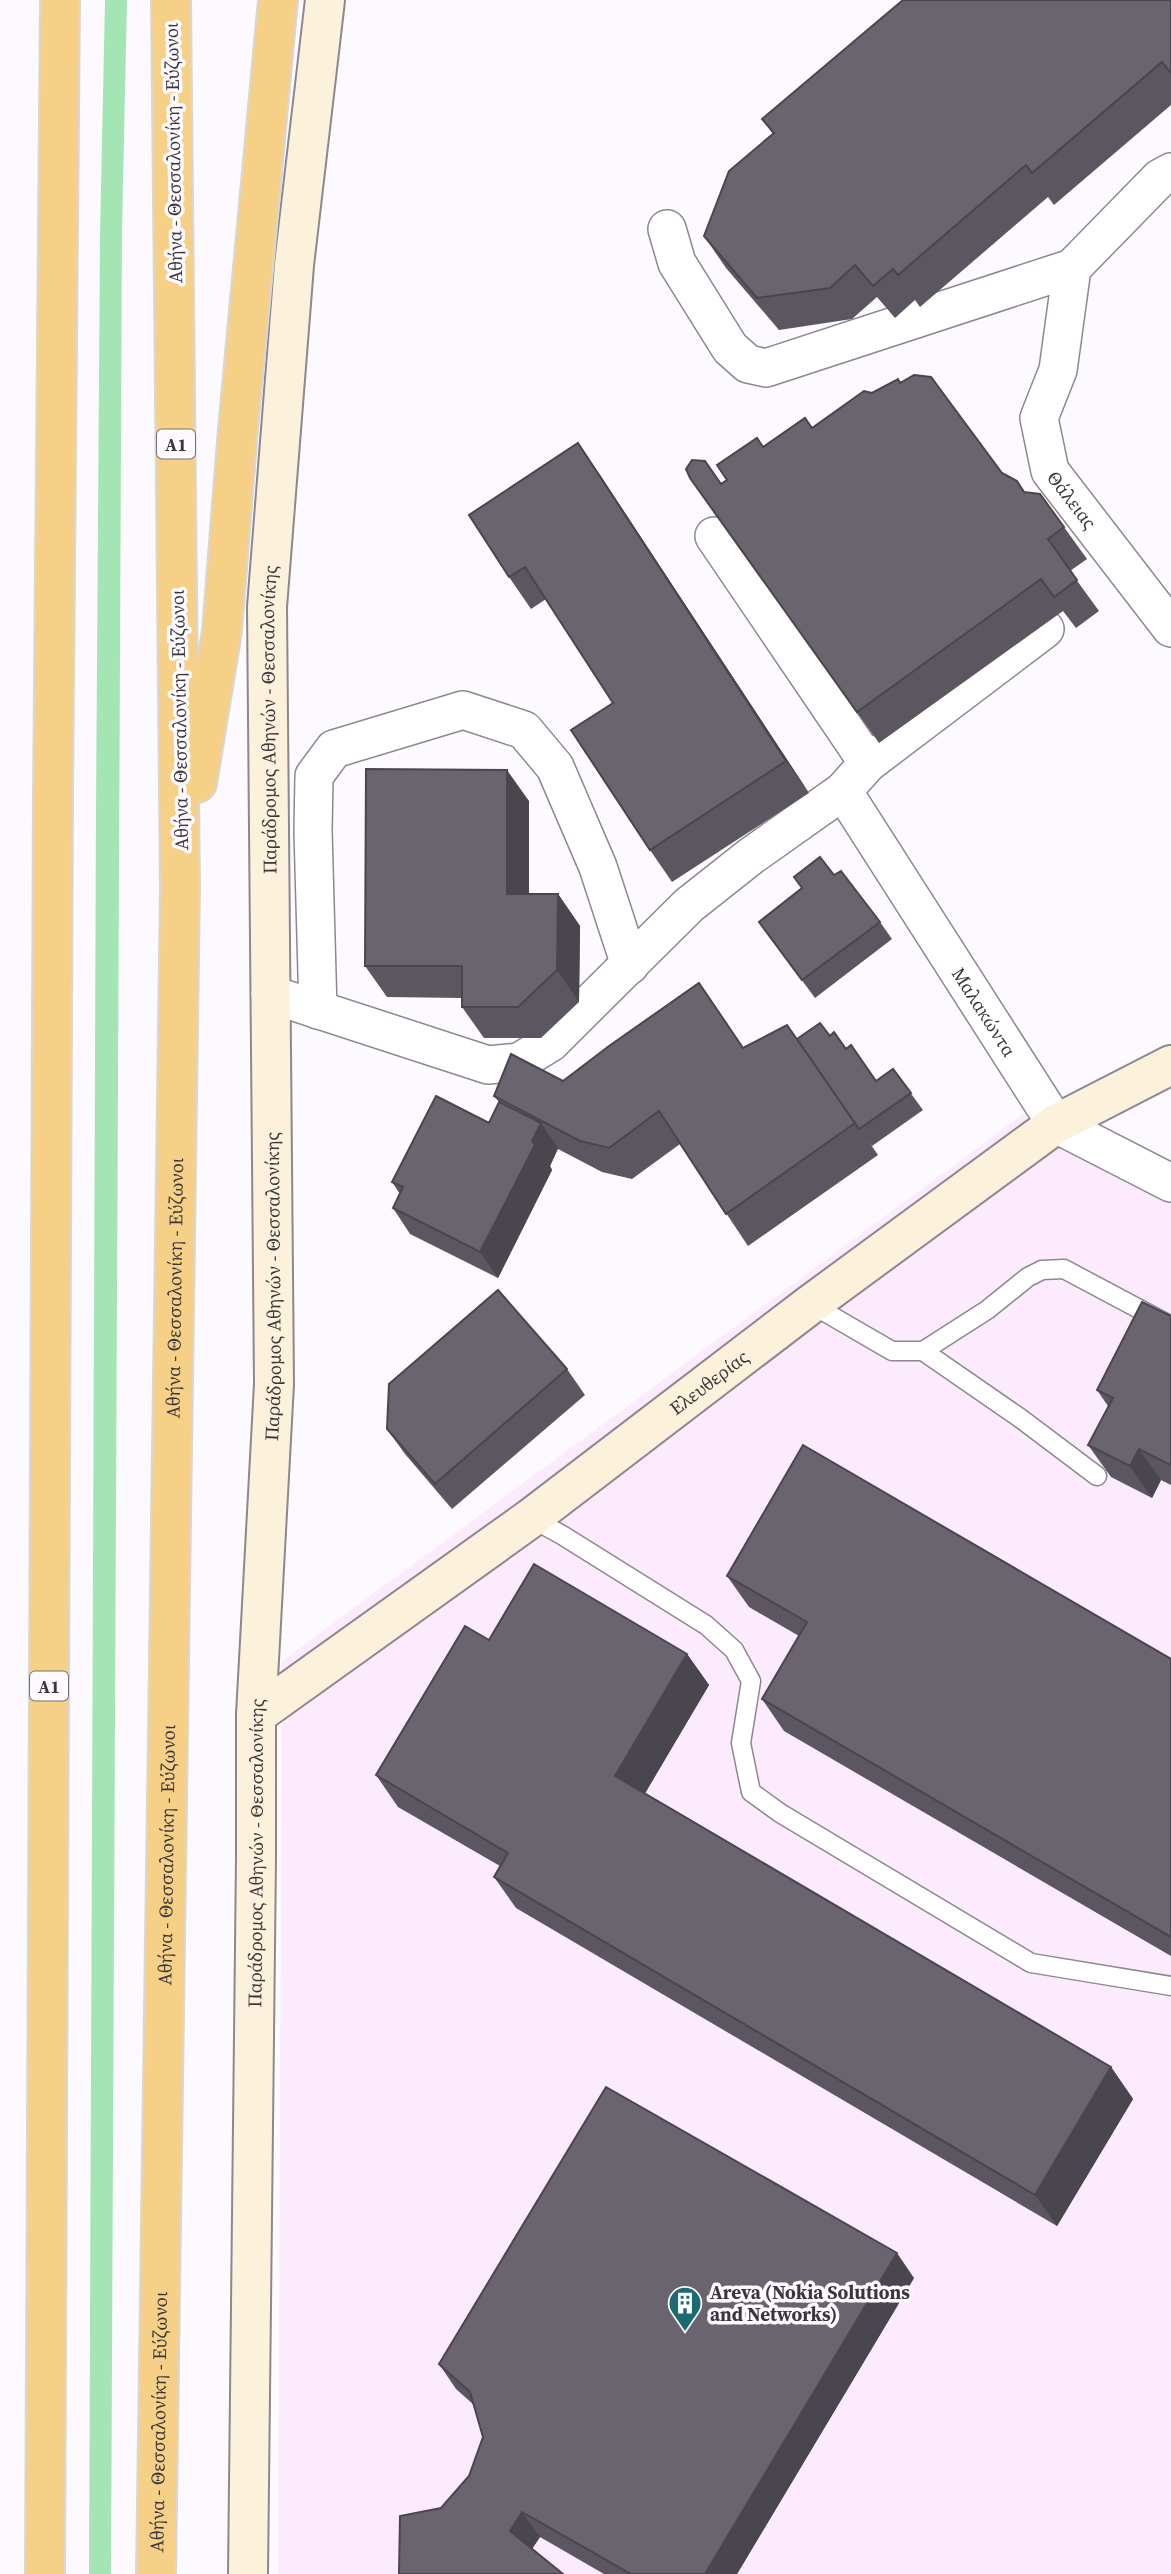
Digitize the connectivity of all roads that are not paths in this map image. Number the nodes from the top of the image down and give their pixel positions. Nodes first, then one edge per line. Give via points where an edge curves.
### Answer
1 (60, 0) edge
2 (171, 0) edge
3 (278, 0) edge
4 (325, 0) edge
5 (1171, 172) edge
6 (667, 229) dead end
7 (1072, 268) junction
8 (714, 536) edge
9 (1171, 628) edge
10 (1045, 629) dead end
11 (868, 763) junction
12 (843, 792) junction
13 (180, 888) junction
14 (631, 965) junction
15 (270, 994) junction
16 (318, 1010) junction
17 (1171, 1065) edge
18 (1056, 1124) junction
19 (1171, 1183) edge
20 (811, 1304) junction
21 (1171, 1326) edge
22 (923, 1351) junction
23 (1097, 1476) edge
24 (531, 1518) junction
25 (256, 1715) junction
26 (1171, 1986) edge
27 (45, 2574) edge
28 (156, 2574) edge
29 (248, 2574) edge

1 - 27 highway, Α1
2 - 13 highway, Αθήνα - Θεσσαλονίκη - Εύζωνοι / Α1
3 - 13 highway via 222,631
4 - 15 main road, Παράδρομος Αθηνών - Θεσσαλονίκης via 294,265 267,607
5 - 7 street via 1160,177
6 - 7 street via 677,263 730,348 748,364 766,368
7 - 9 street, Θάλειας via 1058,370 1039,418 1050,471
8 - 11 street
10 - 11 street
11 - 12 street
12 - 14 street via 689,905
12 - 18 street, Μαλακώντα
13 - 28 highway, Αθήνα - Θεσσαλονίκη - Εύζωνοι / Α1
14 - 16 street via 550,1043 519,1062 488,1065
14 - 16 street via 598,867 555,767 524,730 463,710 334,749 314,776
15 - 16 street
15 - 25 main road, Παράδρομος Αθηνών - Θεσσαλονίκης via 274,1384
17 - 18 main road, Ελευθερίας
18 - 19 street
18 - 20 main road, Ελευθερίας
20 - 22 lane via 892,1351
20 - 24 main road, Ελευθερίας
21 - 22 lane via 1064,1269 1042,1270
22 - 23 lane
24 - 25 main road, Ελευθερίας
24 - 26 lane via 706,1625 734,1650 751,1681 741,1743 751,1792 1031,1963
25 - 29 main road, Παράδρομος Αθηνών - Θεσσαλονίκης

